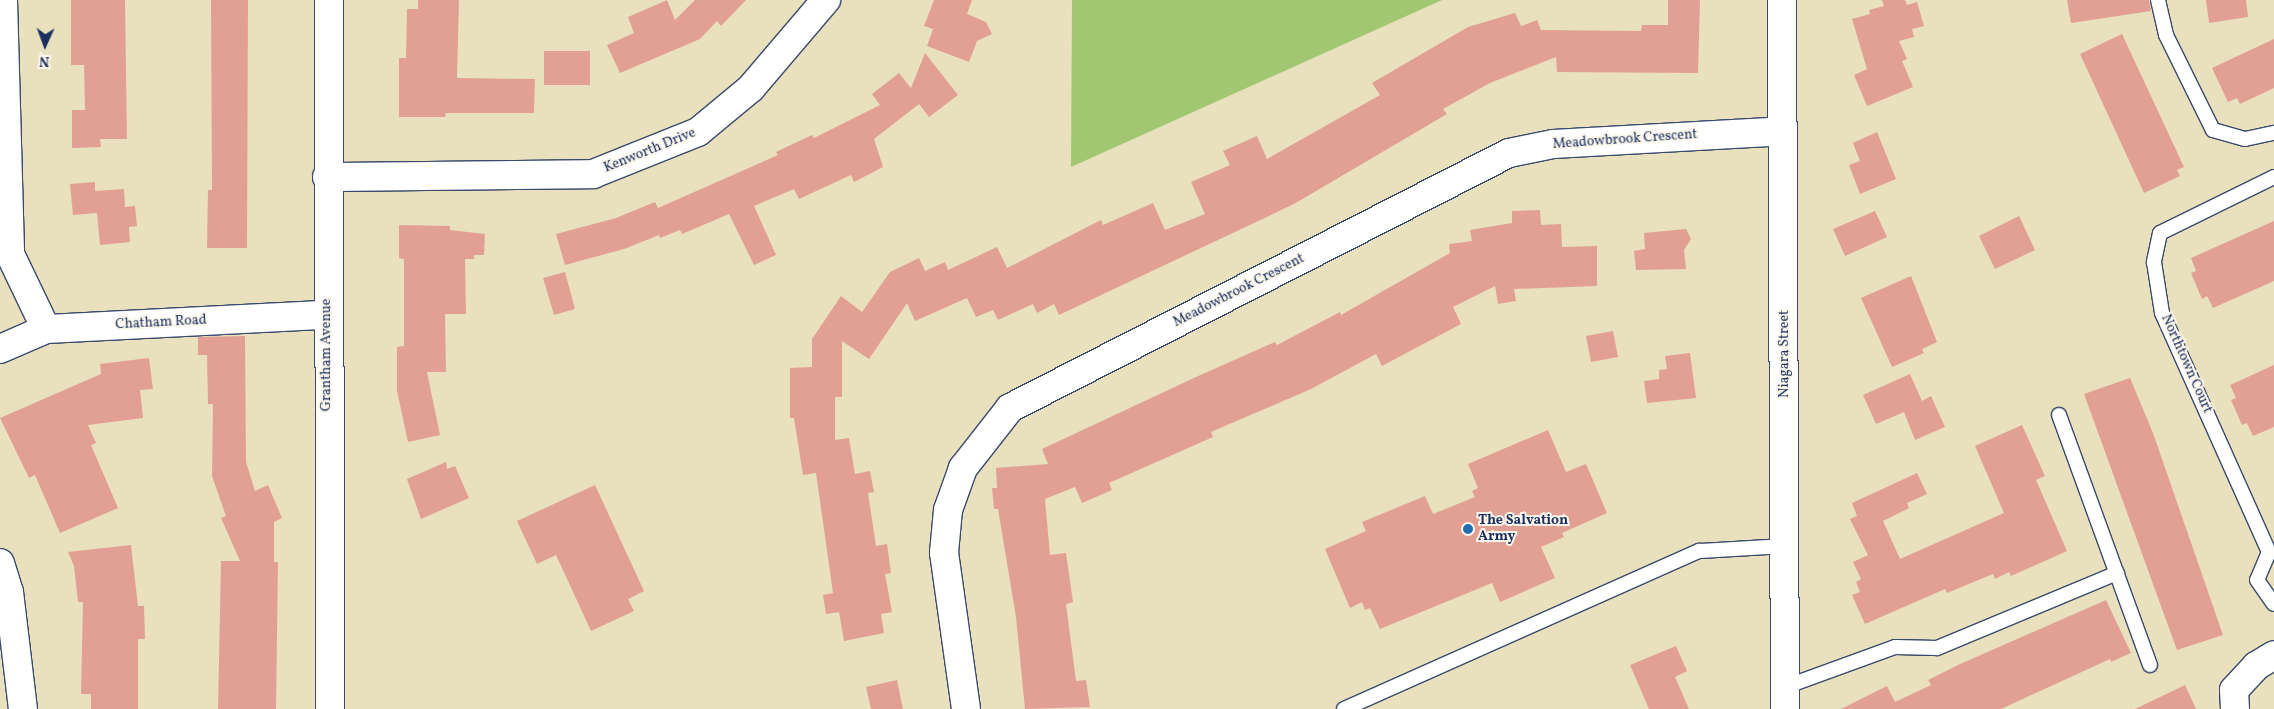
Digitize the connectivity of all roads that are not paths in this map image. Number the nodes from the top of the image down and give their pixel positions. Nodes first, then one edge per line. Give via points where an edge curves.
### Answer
1 (3, 0) edge
2 (329, 0) edge
3 (826, 0) edge
4 (1782, 0) edge
5 (2158, 0) edge
6 (1783, 131) junction
7 (2274, 133) edge
8 (328, 177) junction
9 (2274, 177) edge
10 (327, 315) junction
11 (46, 329) junction
12 (0, 349) edge
13 (2059, 416) dead end
14 (1786, 546) junction
15 (0, 562) edge
16 (2117, 574) junction
17 (2274, 604) edge
18 (2274, 655) edge
19 (2150, 665) dead end
20 (1785, 698) edge
21 (22, 709) edge
22 (330, 709) edge
23 (966, 709) edge
24 (1344, 709) edge
25 (2235, 709) edge

1 - 11 street via 10,254
2 - 8 street, Grantham Avenue
3 - 8 street, Kenworth Drive via 751,88 698,132 593,174
4 - 6 street, Niagara Street
5 - 7 lane via 2166,35 2213,130 2245,139
6 - 14 street, Niagara Street
6 - 23 street, Meadowbrook Crescent via 1553,144 1508,152 1010,408 963,468 948,510 944,553
8 - 10 street, Grantham Avenue
9 - 17 lane, Northtown Court via 2160,233 2154,262 2162,313 2269,552 2257,580
10 - 11 street, Chatham Road
10 - 22 street, Grantham Avenue
11 - 12 street, Chatham Road
13 - 16 lane
14 - 20 street, Niagara Street
14 - 24 lane via 1699,551
15 - 21 street via 9,592
16 - 19 lane
16 - 20 lane via 1936,648 1896,647
18 - 25 street via 2256,666 2234,690

